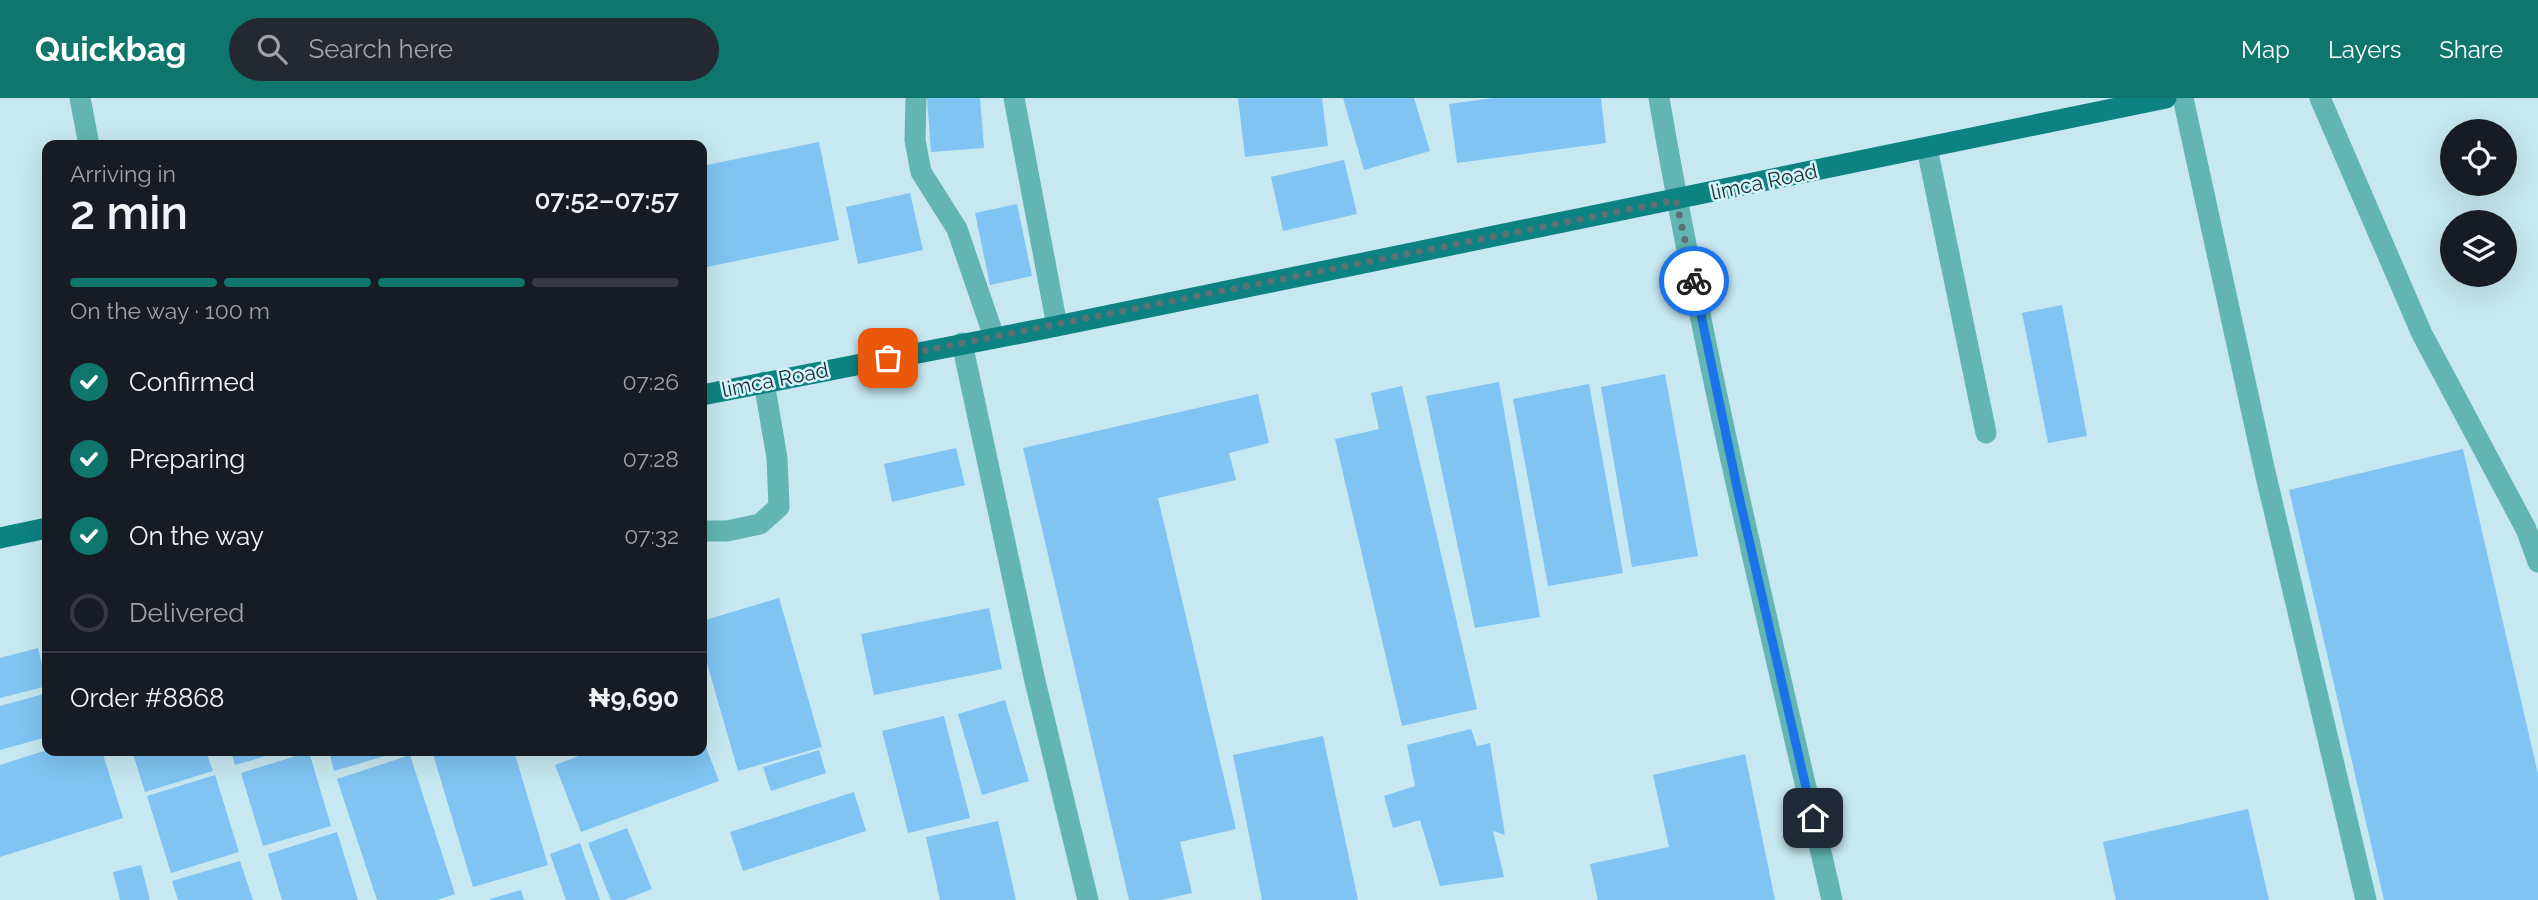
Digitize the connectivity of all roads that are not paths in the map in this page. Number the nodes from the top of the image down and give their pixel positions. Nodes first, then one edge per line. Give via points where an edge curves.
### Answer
1 (80, 98) edge
2 (916, 98) edge
3 (1014, 98) edge
4 (1659, 98) edge
5 (2166, 98) edge
6 (2183, 98) edge
7 (2320, 98) edge
8 (88, 140) edge
9 (1927, 148) junction
10 (1676, 200) junction
11 (1057, 326) junction
12 (994, 337) junction
13 (962, 343) junction
14 (764, 382) junction
15 (707, 394) edge
16 (1986, 433) dead end
17 (42, 529) edge
18 (707, 531) edge
19 (0, 538) edge
20 (2538, 562) edge
21 (1088, 900) edge
22 (1832, 900) edge
23 (2365, 900) edge

1 - 8 street
2 - 12 street via 915,140 921,172 957,229
3 - 11 street
4 - 10 street
5 - 9 main road, limca Road
6 - 23 street
7 - 20 street via 2422,334 2526,529
9 - 10 main road, limca Road
9 - 16 street
10 - 11 main road, limca Road
10 - 22 street
11 - 12 main road, limca Road
12 - 13 main road, limca Road
13 - 14 main road, limca Road
13 - 21 street
14 - 15 main road, limca Road
14 - 18 street via 777,458 779,507 760,524
17 - 19 main road

